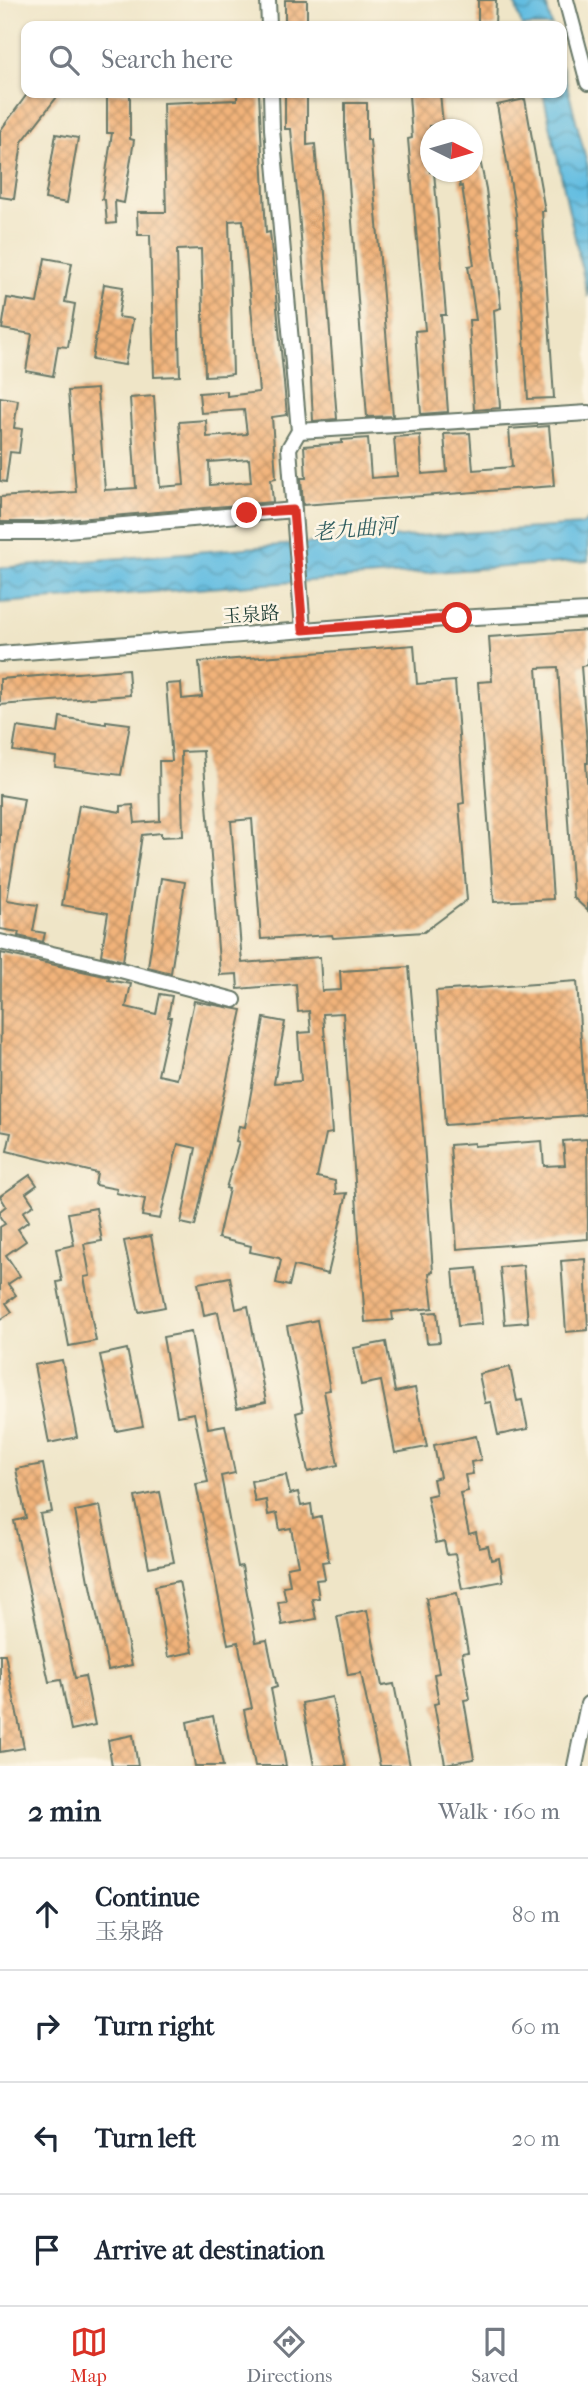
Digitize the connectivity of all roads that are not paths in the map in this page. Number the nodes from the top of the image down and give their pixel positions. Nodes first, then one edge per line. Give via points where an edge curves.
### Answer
1 (268, 0) edge
2 (566, 0) edge
3 (269, 21) edge
4 (588, 83) edge
5 (271, 98) edge
6 (588, 413) edge
7 (299, 431) junction
8 (293, 510) junction
9 (0, 532) edge
10 (588, 611) edge
11 (303, 630) junction
12 (0, 654) edge
13 (0, 942) edge
14 (234, 1000) dead end
15 (588, 1704) edge
16 (575, 1766) edge

1 - 3 street
2 - 4 street
5 - 7 street
6 - 7 street
7 - 8 street via 289,448
8 - 9 street
8 - 11 street
10 - 11 street, 玉泉路
11 - 12 street, 玉泉路
13 - 14 street
15 - 16 street

